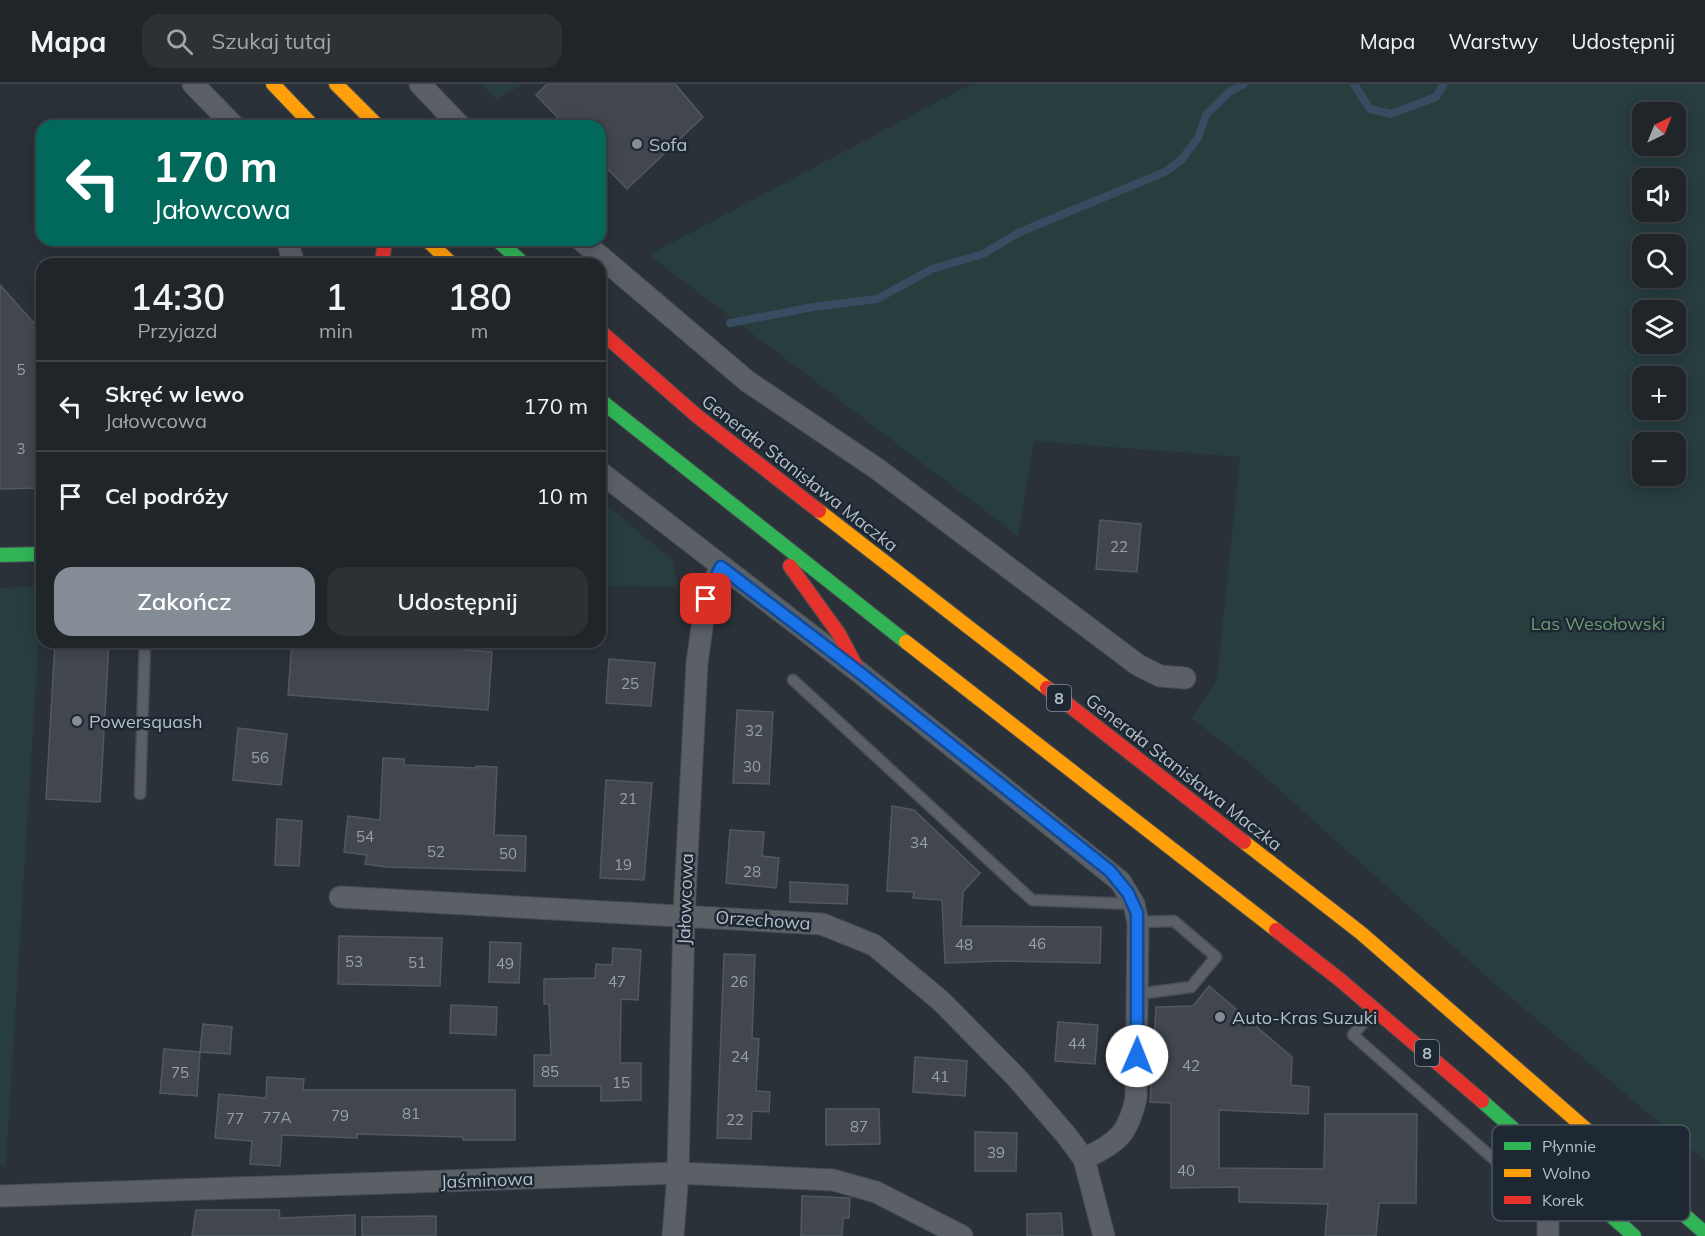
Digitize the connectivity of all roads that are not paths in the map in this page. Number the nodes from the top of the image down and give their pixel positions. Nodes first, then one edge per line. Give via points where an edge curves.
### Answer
1 (193, 84) edge
2 (273, 84) edge
3 (336, 84) edge
4 (420, 84) edge
5 (228, 120) edge
6 (307, 120) edge
7 (372, 120) edge
8 (454, 120) edge
9 (433, 246) edge
10 (504, 246) edge
11 (588, 246) edge
12 (446, 258) edge
13 (517, 258) edge
14 (602, 258) edge
15 (606, 261) edge
16 (606, 336) edge
17 (606, 404) edge
18 (606, 477) edge
19 (771, 537) junction
20 (36, 554) edge
21 (0, 555) edge
22 (721, 567) junction
23 (145, 648) edge
24 (859, 672) junction
25 (1185, 678) dead end
26 (793, 680) dead end
27 (140, 794) dead end
28 (340, 897) dead end
29 (1136, 913) junction
30 (684, 915) junction
31 (1138, 994) junction
32 (1375, 1009) junction
33 (1507, 1125) edge
34 (1581, 1125) edge
35 (1492, 1158) edge
36 (1084, 1160) junction
37 (678, 1173) junction
38 (0, 1196) edge
39 (1690, 1220) edge
40 (1617, 1221) edge
41 (1705, 1233) edge
42 (673, 1236) edge
43 (962, 1236) edge
44 (1104, 1236) edge
45 (1634, 1236) edge

1 - 5 street
2 - 6 main road
3 - 7 main road
4 - 8 street
9 - 12 main road
10 - 13 main road
11 - 14 street
15 - 25 street via 747,381 876,468 1138,665 1160,676
16 - 34 main road, Generała Stanisława Maczka / 8 via 697,416 1361,933
17 - 19 main road, 8
18 - 22 street
19 - 24 main road via 839,634
19 - 32 main road, 8
20 - 21 main road
22 - 24 street
22 - 30 street, Jałowcowa via 706,599 697,663
23 - 27 lane
24 - 29 street via 1110,871
26 - 29 lane via 1032,900
28 - 30 street, Orzechowa
29 - 31 street
29 - 31 lane via 1174,921 1216,957 1191,987
30 - 36 street, Orzechowa via 822,924 874,945 980,1040 1042,1106
30 - 37 street, Jałowcowa
31 - 36 street via 1136,1098 1130,1125 1114,1143
32 - 33 main road, 8
32 - 35 lane via 1353,1035
36 - 44 street, Orzechowa
37 - 38 street, Jaśminowa
37 - 42 street, Jałowcowa
37 - 43 street, Jaśminowa via 833,1180 876,1192
39 - 41 main road, Generała Stanisława Maczka / 8
40 - 45 main road, 8

